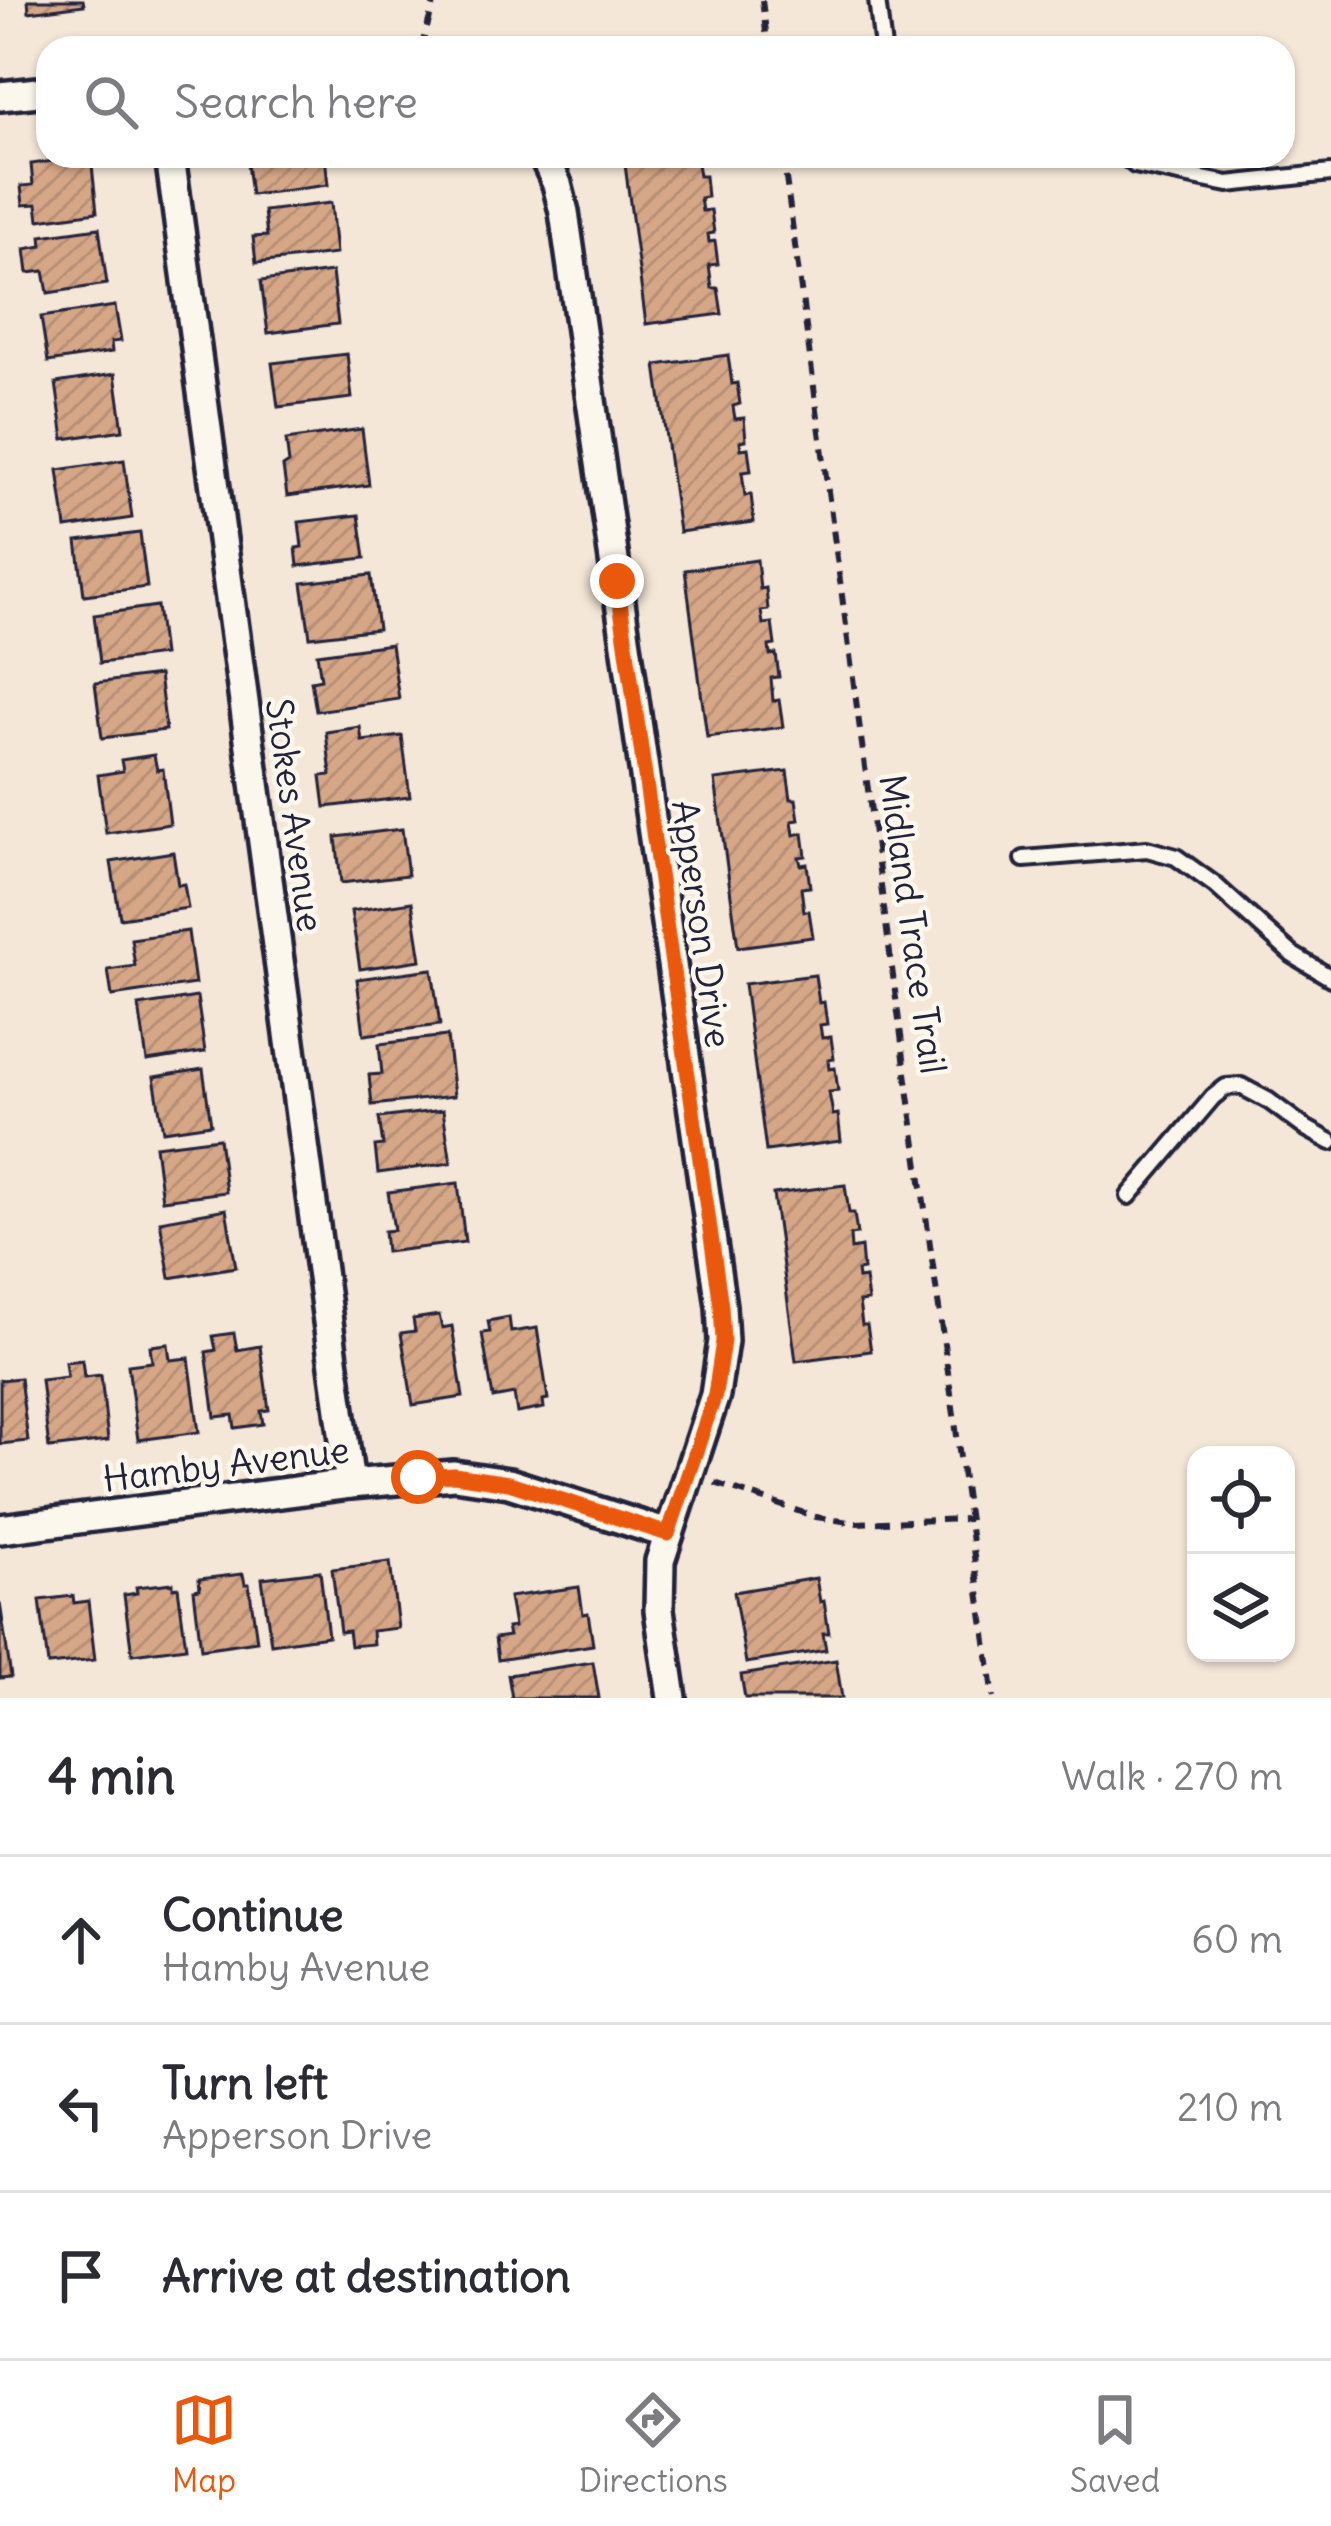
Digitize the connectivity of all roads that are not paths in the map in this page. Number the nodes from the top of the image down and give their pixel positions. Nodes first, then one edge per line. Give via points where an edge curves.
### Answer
1 (877, 0) edge
2 (882, 36) edge
3 (36, 92) edge
4 (0, 97) edge
5 (172, 168) edge
6 (549, 168) edge
7 (1151, 168) edge
8 (1331, 173) edge
9 (1024, 859) dead end
10 (1331, 978) edge
11 (1331, 1142) edge
12 (1129, 1196) dead end
13 (350, 1484) junction
14 (0, 1529) edge
15 (668, 1534) junction
16 (672, 1698) edge

1 - 2 lane
3 - 4 street
5 - 13 street, Stokes Avenue
6 - 15 street, Apperson Drive via 564,212 721,1306 715,1395
7 - 8 lane via 1228,184
9 - 10 lane via 1147,849 1176,857
11 - 12 lane via 1254,1092 1226,1087
13 - 14 street, Hamby Avenue
13 - 15 street, Hamby Avenue via 480,1477
15 - 16 street, Apperson Drive via 658,1587

